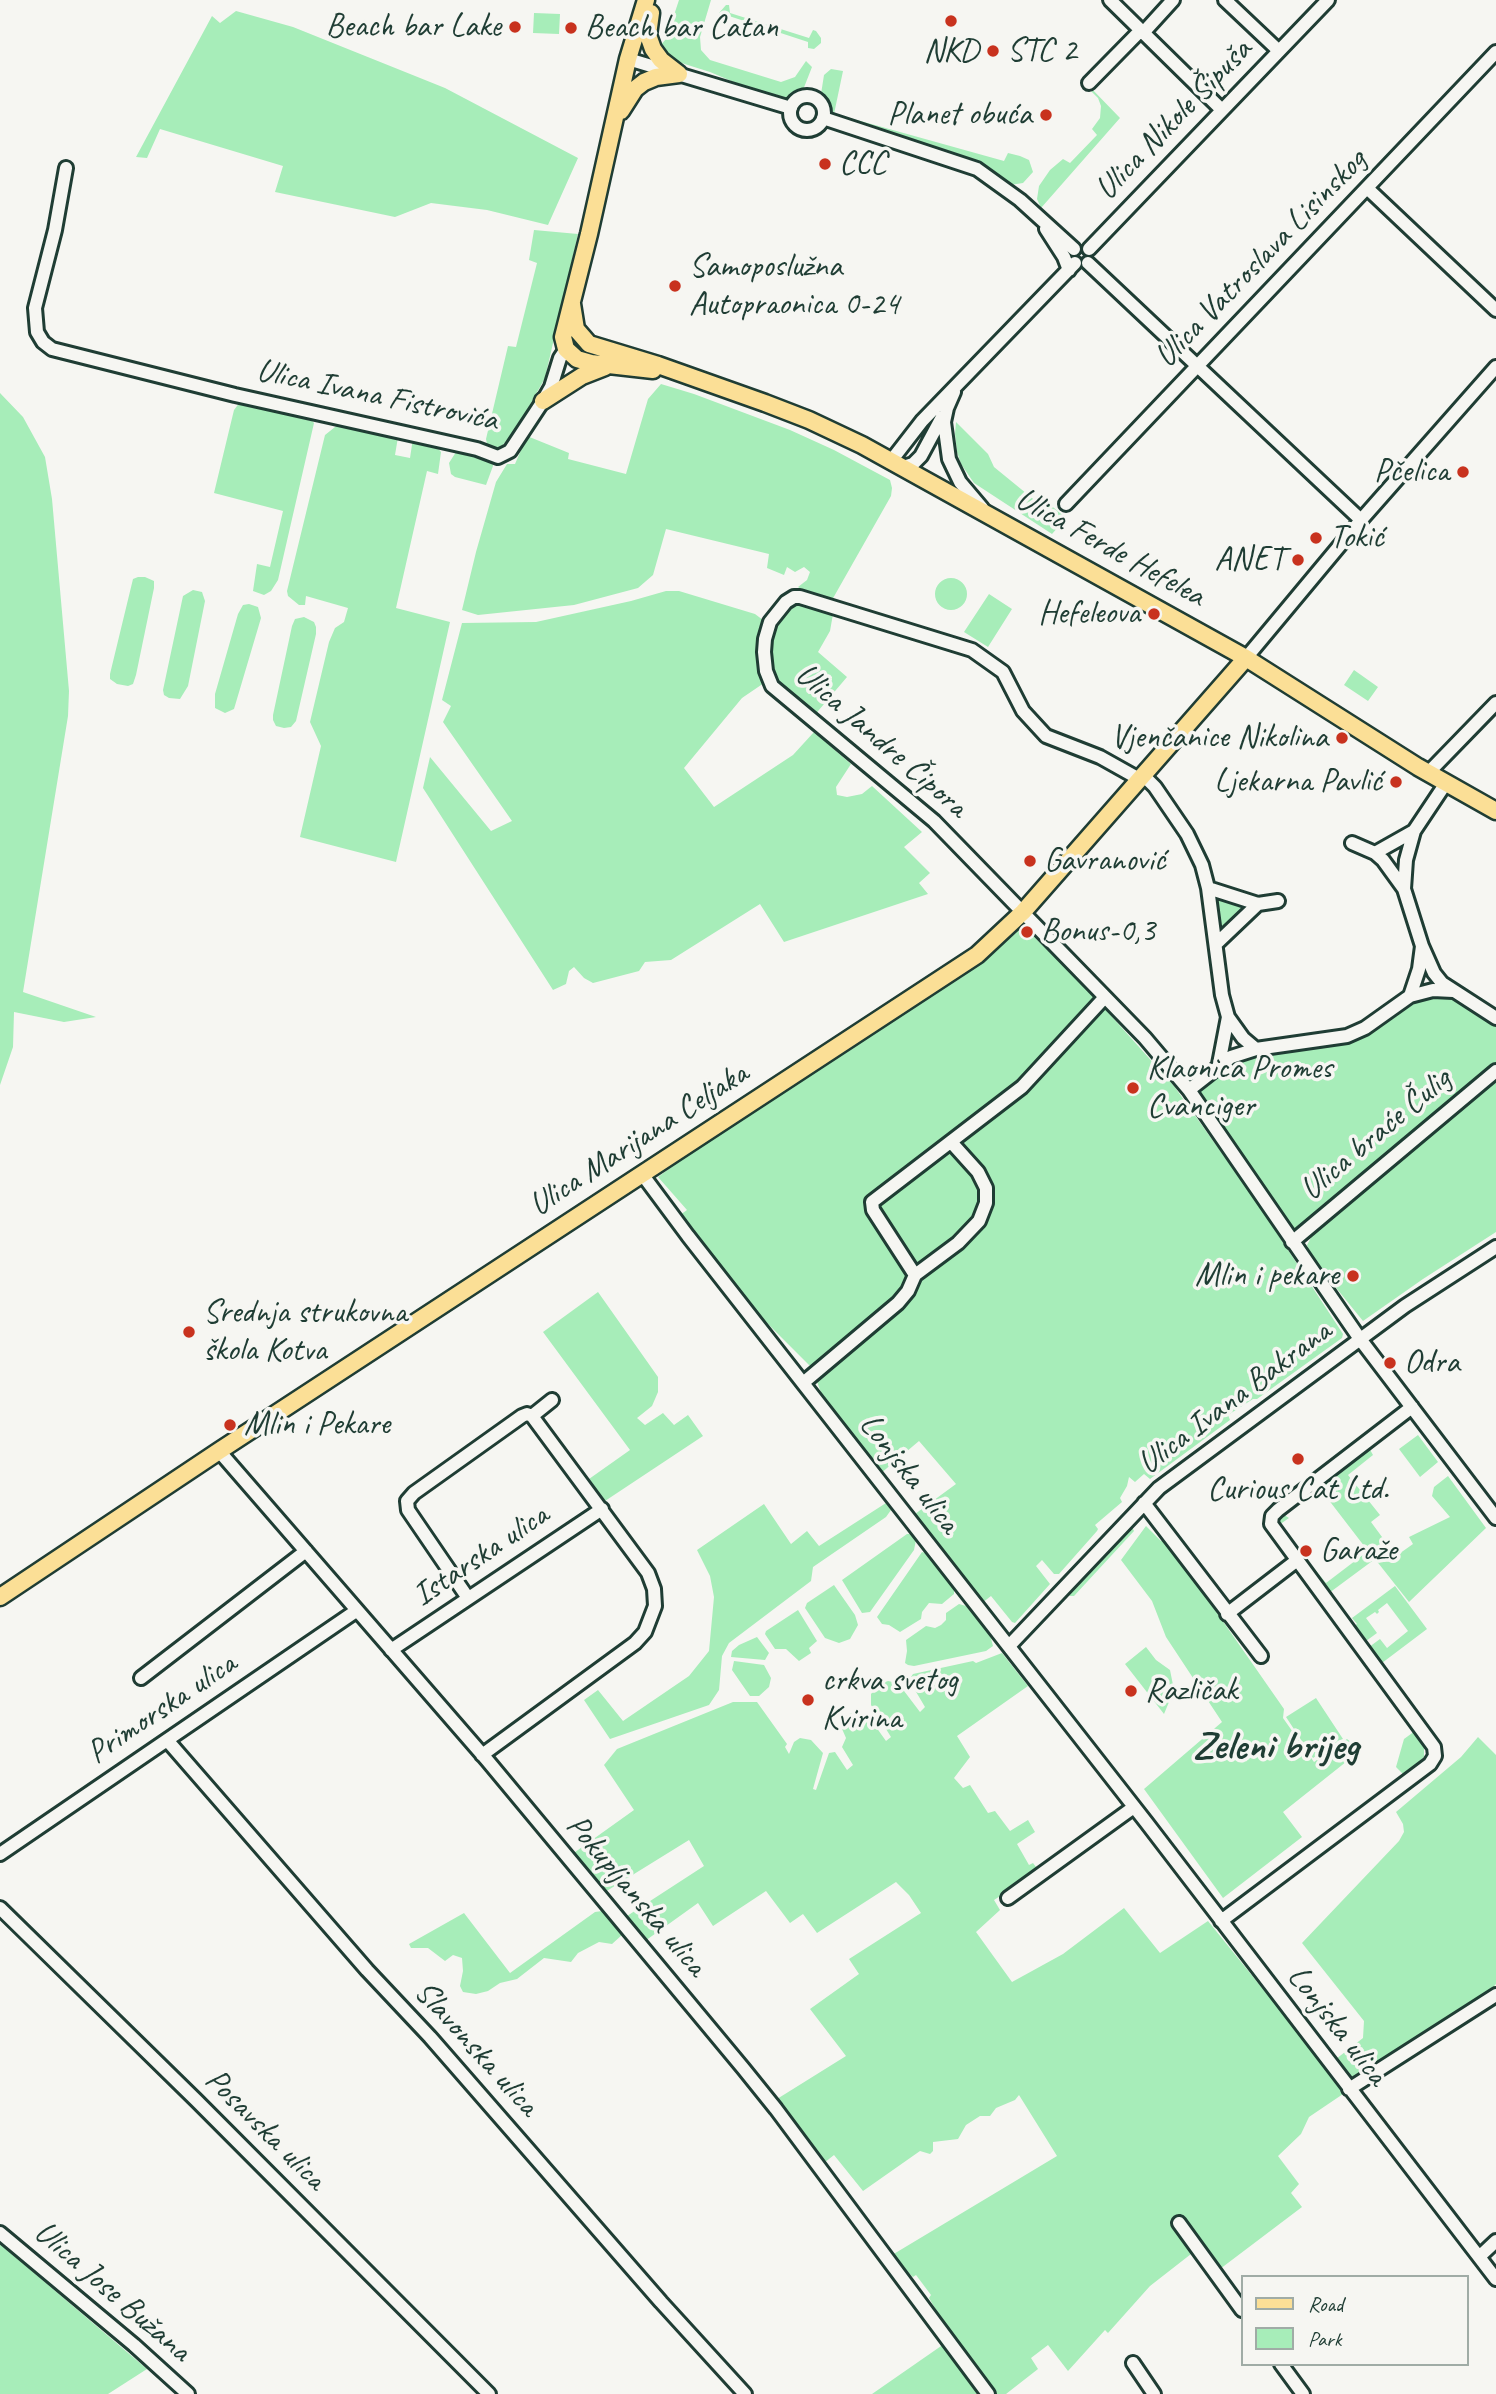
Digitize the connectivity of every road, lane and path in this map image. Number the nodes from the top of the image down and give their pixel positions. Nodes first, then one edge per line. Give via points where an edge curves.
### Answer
1 (646, 0) edge
2 (653, 0) edge
3 (1110, 0) edge
4 (1173, 0) edge
5 (1225, 0) edge
6 (1328, 0) edge
7 (1142, 31) junction
8 (1279, 51) junction
9 (1496, 52) edge
10 (628, 59) junction
11 (680, 74) junction
12 (1089, 83) dead end
13 (791, 108) junction
14 (1222, 110) junction
15 (823, 118) junction
16 (612, 129) junction
17 (66, 168) dead end
18 (1367, 188) junction
19 (1041, 219) junction
20 (1073, 249) junction
21 (1088, 249) junction
22 (1088, 262) junction
23 (1072, 267) junction
24 (572, 304) junction
25 (1496, 310) edge
26 (589, 344) junction
27 (566, 349) junction
28 (610, 366) junction
29 (1198, 366) junction
30 (1496, 367) edge
31 (676, 373) junction
32 (957, 386) junction
33 (543, 401) junction
34 (947, 408) junction
35 (897, 464) junction
36 (1066, 504) dead end
37 (988, 514) junction
38 (1361, 520) junction
39 (1246, 658) junction
40 (1496, 703) edge
41 (1428, 773) junction
42 (1142, 778) junction
43 (1446, 783) junction
44 (1496, 811) edge
45 (1414, 831) junction
46 (1352, 843) dead end
47 (1376, 853) junction
48 (1208, 888) junction
49 (1404, 889) junction
50 (1278, 901) dead end
51 (1258, 904) junction
52 (1023, 912) junction
53 (1216, 944) junction
54 (1422, 946) junction
55 (1454, 991) junction
56 (1410, 996) junction
57 (1105, 997) junction
58 (1228, 1017) junction
59 (1496, 1018) edge
60 (1256, 1049) junction
61 (1219, 1064) junction
62 (1496, 1071) edge
63 (1189, 1090) junction
64 (951, 1142) junction
65 (642, 1174) junction
66 (1292, 1242) junction
67 (1496, 1247) edge
68 (915, 1275) junction
69 (1360, 1339) junction
70 (803, 1383) junction
71 (552, 1400) dead end
72 (1412, 1407) junction
73 (532, 1416) junction
74 (219, 1451) junction
75 (1144, 1503) junction
76 (602, 1509) junction
77 (1496, 1518) edge
78 (306, 1551) junction
79 (1296, 1561) junction
80 (0, 1597) edge
81 (468, 1598) junction
82 (356, 1611) junction
83 (1227, 1614) junction
84 (1009, 1646) junction
85 (391, 1650) junction
86 (1261, 1656) dead end
87 (141, 1678) dead end
88 (167, 1740) junction
89 (482, 1755) junction
90 (1134, 1807) junction
91 (0, 1854) edge
92 (1008, 1898) dead end
93 (0, 1908) edge
94 (1221, 1921) junction
95 (1496, 1995) edge
96 (1349, 2089) junction
97 (1179, 2223) dead end
98 (0, 2233) edge
99 (1496, 2241) edge
100 (1479, 2257) junction
101 (1496, 2279) edge
102 (1240, 2307) edge
103 (1133, 2363) dead end
104 (1282, 2366) edge
105 (188, 2394) edge
106 (489, 2394) edge
107 (745, 2394) edge
108 (988, 2394) edge
109 (1154, 2394) edge
110 (1303, 2394) edge

1 - 10 main road, Ulica Ivana Fistrovića
2 - 11 main road via 650,43 660,60
3 - 7 street
4 - 7 street
5 - 8 street
6 - 8 street, Ulica Nikole Šipuša
7 - 12 street
7 - 14 street
8 - 14 street, Ulica Nikole Šipuša
9 - 18 street, Ulica Vatroslava Lisinskog
10 - 11 street
10 - 16 main road, Ulica Ivana Fistrovića
11 - 13 street
11 - 16 main road via 639,85
13 - 15 street via 801,97 812,97 821,105
13 - 15 street via 791,118 801,129 816,127
14 - 21 street, Ulica Nikole Šipuša
15 - 19 street via 977,169
16 - 24 main road, Ulica Ivana Fistrovića
17 - 33 street, Ulica Ivana Fistrovića via 35,308 37,332 52,349 498,457 510,451
18 - 25 street
18 - 29 street, Ulica Vatroslava Lisinskog
19 - 20 street
19 - 23 street
20 - 21 street
20 - 23 street
21 - 22 street
22 - 23 street
22 - 29 street
23 - 32 street
24 - 26 main road via 576,329
24 - 27 main road, Ulica Ivana Fistrovića via 563,337
26 - 27 main road
26 - 31 main road, Ulica Ferde Hefelea
27 - 28 main road, Ulica Ferde Hefelea via 577,359
27 - 33 street, Ulica Ivana Fistrovića
28 - 31 main road, Ulica Ferde Hefelea
28 - 33 main road via 582,376
29 - 36 street, Ulica Vatroslava Lisinskog
29 - 38 street
30 - 38 street
31 - 35 main road, Ulica Ferde Hefelea via 809,420
32 - 34 street
32 - 35 street via 907,437
34 - 35 street via 921,456 913,464
34 - 37 street via 944,434 953,470
35 - 37 main road, Ulica Ferde Hefelea
37 - 39 main road, Ulica Ferde Hefelea
38 - 39 street
39 - 41 main road, Ulica Ferde Hefelea
39 - 42 main road, Ulica Marijana Celjaka
40 - 41 street
41 - 43 main road, Ulica Ferde Hefelea
42 - 48 street via 1155,787 1187,834
42 - 52 main road, Ulica Marijana Celjaka
42 - 52 street, Ulica Jandre Čipora via 1046,736 1023,711 1003,672 981,654 794,597 774,615 766,633 765,664 772,686 927,816
43 - 44 main road, Ulica Ferde Hefelea
43 - 45 street
45 - 47 street
45 - 49 street
46 - 47 street
47 - 49 street
48 - 51 street
48 - 53 street
49 - 54 street
50 - 51 street
51 - 53 street
52 - 57 street, Ulica Jandre Čipora
52 - 65 main road, Ulica Marijana Celjaka via 977,955
53 - 58 street
54 - 55 street via 1438,978
54 - 56 street
55 - 56 street
55 - 59 street
56 - 60 street via 1347,1036
57 - 63 street, Ulica Jandre Čipora
57 - 64 street via 1021,1087
58 - 60 street
58 - 61 street
60 - 61 street
61 - 63 street
62 - 66 street, Ulica braće Čulig
63 - 66 street, Ulica Jandre Čipora
64 - 68 street via 983,1179 986,1203 979,1221 965,1237
64 - 68 street via 871,1205
65 - 70 street, Lonjska ulica
65 - 74 main road, Ulica Marijana Celjaka
66 - 69 street, Ulica Jandre Čipora
67 - 69 street, Ulica Ivana Bakrana
68 - 70 street via 905,1296
69 - 72 street, Ulica Jandre Čipora
69 - 75 street, Ulica Ivana Bakrana
70 - 84 street, Lonjska ulica
71 - 73 street
72 - 77 street, Ulica Jandre Čipora
72 - 79 street via 1272,1516 1271,1527
73 - 76 street
73 - 81 street via 522,1416 407,1501 408,1510
74 - 78 street, Pokupljanska ulica
74 - 80 main road, Ulica Marijana Celjaka
75 - 83 street, Ulica Ivana Bakrana
75 - 84 street, Ulica Ivana Bakrana
76 - 81 street, Istarska ulica
76 - 89 street via 648,1573 655,1597 650,1623 635,1643
78 - 82 street, Pokupljanska ulica
78 - 87 street
79 - 83 street
79 - 94 street via 1434,1747 1435,1756
81 - 85 street, Istarska ulica
82 - 85 street, Pokupljanska ulica
82 - 88 street, Primorska ulica
83 - 86 street, Ulica Ivana Bakrana
84 - 90 street, Lonjska ulica
85 - 89 street, Pokupljanska ulica
88 - 91 street, Primorska ulica
88 - 107 street, Slavonska ulica
89 - 108 street, Pokupljanska ulica via 776,2109
90 - 92 street
90 - 94 street, Lonjska ulica
93 - 106 street, Posavska ulica
94 - 96 street, Lonjska ulica
95 - 96 street
96 - 100 street, Lonjska ulica
97 - 102 street
98 - 105 street, Ulica Jose Bužana
99 - 100 street
100 - 101 street, Lonjska ulica
103 - 109 street
104 - 110 street

